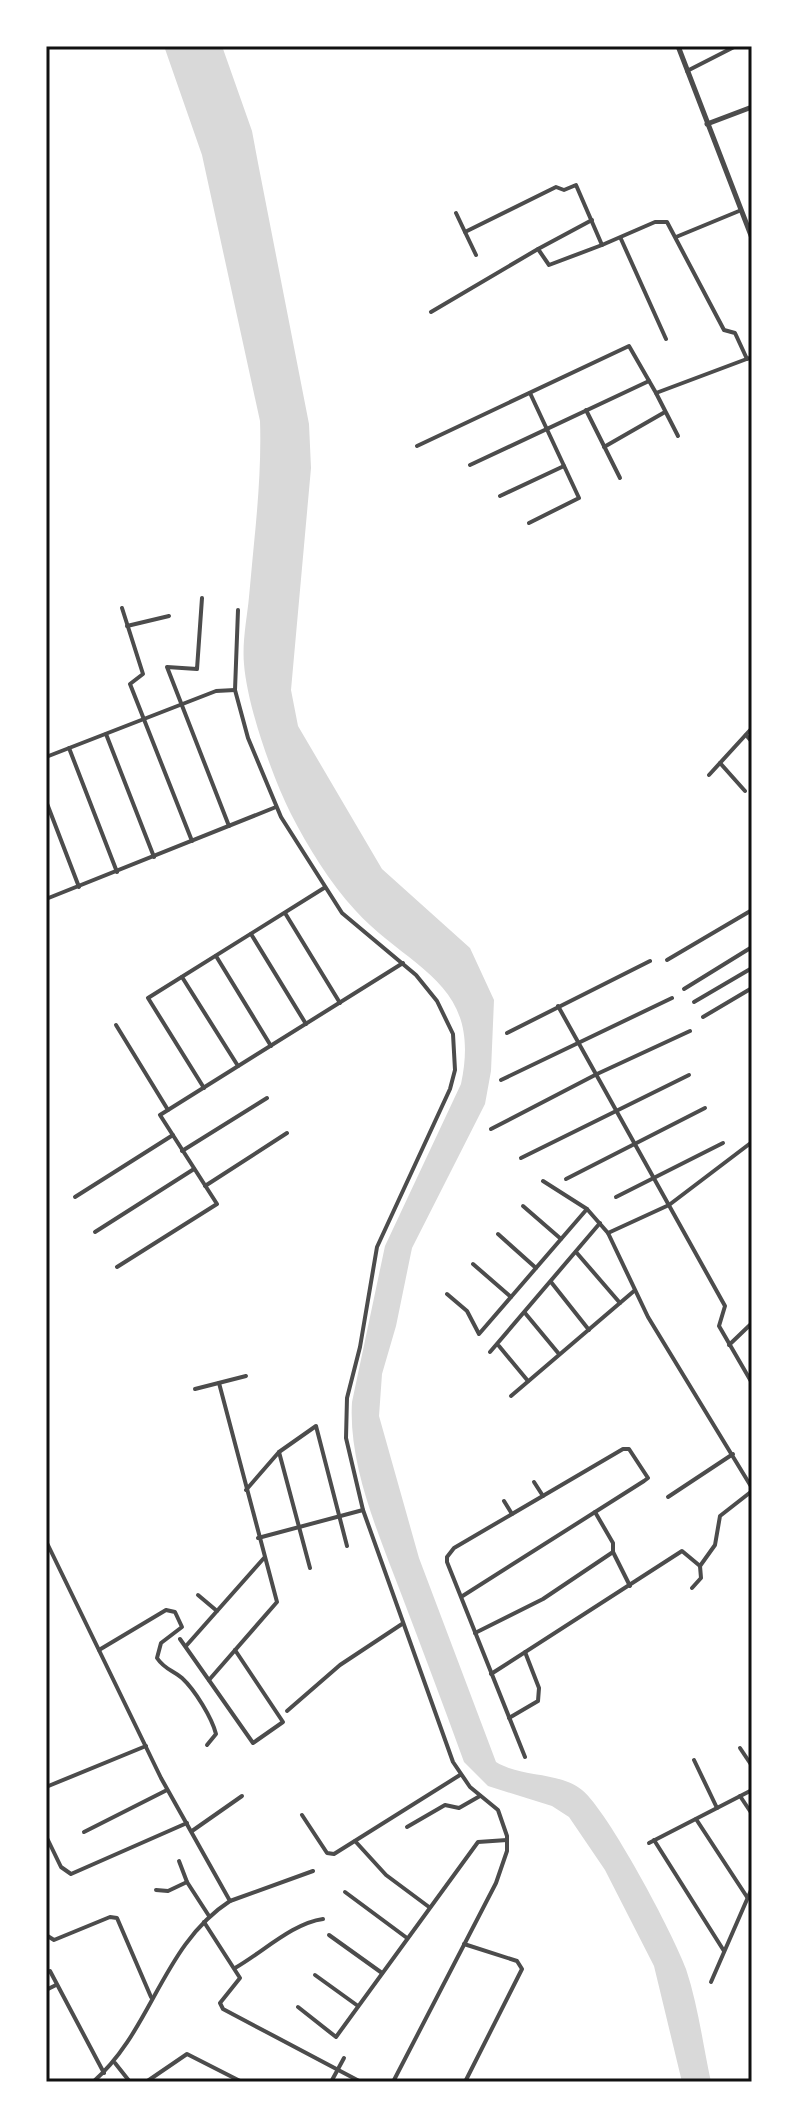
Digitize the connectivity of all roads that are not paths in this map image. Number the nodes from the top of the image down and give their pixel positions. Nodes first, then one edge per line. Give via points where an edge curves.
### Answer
1 (678, 46) edge
2 (736, 46) edge
3 (687, 71) junction
4 (752, 107) edge
5 (707, 124) junction
6 (739, 211) junction
7 (456, 213) dead end
8 (592, 220) junction
9 (749, 225) edge
10 (465, 232) junction
11 (676, 237) junction
12 (621, 238) junction
13 (752, 238) edge
14 (602, 245) junction
15 (538, 249) junction
16 (476, 255) dead end
17 (431, 312) dead end
18 (666, 339) dead end
19 (750, 358) edge
20 (649, 381) junction
21 (530, 393) junction
22 (656, 393) junction
23 (586, 410) junction
24 (665, 412) junction
25 (547, 429) junction
26 (678, 436) dead end
27 (417, 446) dead end
28 (604, 447) junction
29 (470, 465) dead end
30 (564, 466) junction
31 (620, 478) dead end
32 (500, 496) dead end
33 (529, 523) dead end
34 (202, 598) dead end
35 (122, 608) dead end
36 (238, 610) dead end
37 (169, 616) dead end
38 (127, 626) junction
39 (235, 690) junction
40 (181, 705) junction
41 (144, 719) junction
42 (752, 728) edge
43 (106, 734) junction
44 (746, 735) junction
45 (752, 742) edge
46 (69, 748) junction
47 (46, 757) edge
48 (720, 763) junction
49 (709, 775) dead end
50 (745, 791) dead end
51 (46, 801) edge
52 (276, 807) junction
53 (229, 826) junction
54 (192, 841) junction
55 (154, 857) junction
56 (117, 872) junction
57 (79, 887) junction
58 (324, 888) junction
59 (46, 899) edge
60 (752, 910) edge
61 (284, 912) junction
62 (251, 933) junction
63 (752, 947) edge
64 (216, 955) junction
65 (667, 960) dead end
66 (650, 961) dead end
67 (403, 963) junction
68 (752, 968) edge
69 (182, 977) junction
70 (752, 988) edge
71 (684, 989) dead end
72 (672, 998) dead end
73 (694, 1002) dead end
74 (340, 1003) junction
75 (558, 1006) junction
76 (703, 1017) dead end
77 (306, 1024) junction
78 (116, 1025) dead end
79 (690, 1031) dead end
80 (507, 1033) dead end
81 (578, 1041) junction
82 (271, 1046) junction
83 (238, 1066) junction
84 (597, 1074) junction
85 (689, 1075) dead end
86 (501, 1080) dead end
87 (204, 1088) junction
88 (267, 1098) dead end
89 (705, 1108) dead end
90 (168, 1110) junction
91 (615, 1110) junction
92 (491, 1129) dead end
93 (287, 1133) dead end
94 (173, 1135) junction
95 (752, 1142) edge
96 (723, 1143) dead end
97 (633, 1144) junction
98 (182, 1151) junction
99 (521, 1158) dead end
100 (194, 1169) junction
101 (566, 1179) dead end
102 (652, 1179) junction
103 (543, 1181) dead end
104 (205, 1186) junction
105 (75, 1197) dead end
106 (616, 1197) dead end
107 (669, 1205) junction
108 (523, 1206) dead end
109 (587, 1209) junction
110 (600, 1223) junction
111 (95, 1232) dead end
112 (608, 1233) junction
113 (498, 1234) dead end
114 (561, 1239) junction
115 (576, 1252) junction
116 (473, 1264) dead end
117 (117, 1267) dead end
118 (536, 1268) junction
119 (551, 1282) junction
120 (635, 1291) junction
121 (447, 1294) dead end
122 (511, 1297) junction
123 (620, 1303) junction
124 (525, 1313) junction
125 (752, 1323) edge
126 (589, 1330) junction
127 (498, 1345) junction
128 (729, 1345) junction
129 (490, 1352) dead end
130 (559, 1354) junction
131 (246, 1376) dead end
132 (528, 1381) junction
133 (219, 1383) junction
134 (752, 1383) edge
135 (195, 1389) dead end
136 (511, 1396) dead end
137 (279, 1452) junction
138 (733, 1454) junction
139 (534, 1482) dead end
140 (752, 1489) edge
141 (246, 1490) junction
142 (543, 1496) junction
143 (668, 1497) dead end
144 (504, 1501) dead end
145 (363, 1510) junction
146 (595, 1512) junction
147 (512, 1514) junction
148 (340, 1516) junction
149 (299, 1527) junction
150 (258, 1538) junction
151 (46, 1541) edge
152 (347, 1546) dead end
153 (613, 1552) junction
154 (264, 1558) junction
155 (700, 1566) junction
156 (310, 1568) dead end
157 (630, 1586) junction
158 (692, 1588) dead end
159 (198, 1595) dead end
160 (461, 1597) junction
161 (217, 1611) junction
162 (402, 1624) junction
163 (475, 1633) junction
164 (180, 1639) dead end
165 (186, 1647) junction
166 (99, 1650) junction
167 (235, 1650) junction
168 (525, 1652) junction
169 (491, 1674) junction
170 (209, 1680) junction
171 (287, 1711) dead end
172 (509, 1718) junction
173 (207, 1745) dead end
174 (146, 1746) junction
175 (740, 1748) dead end
176 (525, 1757) dead end
177 (694, 1760) dead end
178 (752, 1766) edge
179 (460, 1775) junction
180 (46, 1787) edge
181 (168, 1790) junction
182 (752, 1790) edge
183 (242, 1796) dead end
184 (480, 1796) junction
185 (740, 1796) junction
186 (717, 1808) junction
187 (752, 1814) edge
188 (302, 1815) dead end
189 (696, 1819) junction
190 (187, 1823) junction
191 (407, 1827) dead end
192 (192, 1831) junction
193 (84, 1832) dead end
194 (46, 1836) edge
195 (507, 1840) junction
196 (355, 1841) junction
197 (179, 1861) dead end
198 (313, 1871) dead end
199 (187, 1882) junction
200 (752, 1888) edge
201 (156, 1890) dead end
202 (345, 1892) dead end
203 (748, 1898) junction
204 (230, 1901) junction
205 (429, 1907) junction
206 (209, 1916) junction
207 (323, 1919) dead end
208 (204, 1922) junction
209 (46, 1935) edge
210 (329, 1935) dead end
211 (407, 1938) junction
212 (464, 1944) junction
213 (724, 1951) junction
214 (235, 1968) junction
215 (50, 1971) dead end
216 (382, 1973) junction
217 (315, 1975) dead end
218 (711, 1982) dead end
219 (56, 1985) junction
220 (46, 1990) edge
221 (151, 1997) junction
222 (358, 2006) junction
223 (298, 2007) dead end
224 (344, 2058) dead end
225 (115, 2063) junction
226 (337, 2070) junction
227 (104, 2073) junction
228 (93, 2082) edge
229 (130, 2082) edge
230 (146, 2082) edge
231 (242, 2082) edge
232 (331, 2082) edge
233 (361, 2082) edge
234 (393, 2082) edge
235 (465, 2082) edge

1 - 3 street
2 - 3 street
3 - 5 street
4 - 5 street
5 - 6 street
6 - 9 street
6 - 11 street
7 - 10 street
8 - 10 street via 576,185 556,187
8 - 14 street
8 - 15 street
9 - 13 street
10 - 16 street
11 - 12 street via 669,224 660,221
11 - 19 street via 724,330 735,333
12 - 14 street
12 - 18 street
14 - 15 street via 549,265
15 - 17 street
19 - 22 street
20 - 21 street via 629,346
20 - 22 street
20 - 23 street
21 - 25 street
21 - 27 street
22 - 24 street
23 - 25 street
23 - 28 street
24 - 26 street
24 - 28 street
25 - 29 street
25 - 30 street
28 - 31 street
30 - 32 street
30 - 33 street via 579,498
34 - 40 street via 197,669 167,667
35 - 38 street
36 - 39 street
37 - 38 street
38 - 41 street via 143,674 130,684
39 - 40 street via 216,691
39 - 52 street
40 - 41 street
40 - 53 street
41 - 43 street
41 - 54 street
42 - 44 street
43 - 46 street
43 - 55 street
44 - 45 street
44 - 48 street
46 - 47 street
46 - 56 street
48 - 49 street
48 - 50 street
51 - 57 street
52 - 53 street
52 - 58 street
53 - 54 street
54 - 55 street
55 - 56 street
56 - 57 street
57 - 59 street
58 - 61 street
58 - 67 street via 342,913
60 - 65 street
61 - 62 street
61 - 74 street
62 - 64 street
62 - 77 street
63 - 71 street
64 - 69 street
64 - 82 street
66 - 75 street
67 - 74 street
67 - 145 street via 444,1013 453,1034 455,1070 377,1247 344,1419
68 - 73 street
69 - 83 street
69 - 87 street via 148,998
70 - 76 street
72 - 81 street
74 - 77 street
75 - 80 street
75 - 81 street
77 - 82 street
78 - 90 street
79 - 84 street
81 - 84 street
81 - 86 street
82 - 83 street
83 - 87 street
84 - 91 street
84 - 92 street
85 - 91 street
87 - 90 street
88 - 98 street
89 - 97 street
90 - 94 street via 160,1115
91 - 97 street
91 - 99 street
93 - 104 street
94 - 98 street
94 - 105 street
95 - 107 street
96 - 102 street
97 - 101 street
97 - 102 street
98 - 100 street
100 - 104 street
100 - 111 street
102 - 106 street
102 - 107 street
103 - 109 street
104 - 117 street via 217,1204
107 - 112 street
107 - 128 street via 725,1306 719,1326
108 - 114 street
109 - 110 street
109 - 114 street
110 - 112 street
110 - 115 street
112 - 120 street
113 - 118 street
114 - 118 street
115 - 119 street
115 - 123 street
116 - 122 street
118 - 122 street
119 - 124 street
119 - 126 street
120 - 123 street
120 - 138 street
121 - 122 street via 467,1311 479,1334
123 - 126 street
124 - 127 street
124 - 130 street
125 - 128 street
126 - 130 street
127 - 129 street
127 - 132 street
128 - 134 street
130 - 132 street
131 - 133 street
132 - 136 street
133 - 135 street
133 - 141 street
137 - 141 street
137 - 148 street via 316,1426
137 - 149 street
138 - 140 street
138 - 143 street
139 - 142 street
140 - 155 street via 720,1516 719,1534
141 - 150 street
142 - 146 street via 629,1449 648,1478
142 - 147 street
144 - 147 street
145 - 148 street
145 - 162 street
146 - 153 street
146 - 160 street
147 - 160 street via 449,1553 447,1562
148 - 149 street
148 - 152 street
149 - 150 street
149 - 156 street
150 - 154 street
151 - 166 street
153 - 157 street
153 - 163 street via 543,1599
154 - 161 street
154 - 167 street via 277,1602
155 - 157 street via 682,1551
155 - 158 street via 701,1578
157 - 168 street
159 - 161 street
160 - 163 street
161 - 165 street
162 - 171 street via 340,1665
162 - 179 street
163 - 169 street
164 - 165 street
165 - 170 street
166 - 173 street via 166,1610 175,1612 182,1627 161,1643 157,1658 184,1681 212,1722 216,1734
166 - 174 street
167 - 170 street
167 - 170 street via 283,1722 253,1743
168 - 169 street
168 - 172 street via 539,1688 538,1701
169 - 172 street
172 - 176 street
174 - 180 street
174 - 181 street
175 - 178 street
177 - 186 street
179 - 184 street
179 - 196 street
181 - 190 street
181 - 193 street
182 - 185 street
183 - 192 street
184 - 191 street via 459,1808 445,1805
184 - 195 street via 498,1810
185 - 186 street
185 - 187 street
186 - 189 street
188 - 196 street via 327,1853
189 - 203 street
189 - 213 street via 651,1842
190 - 192 street
190 - 194 street via 71,1874 61,1867
192 - 204 street
195 - 205 street via 478,1842
195 - 212 street via 500,1873
196 - 205 street via 386,1875
197 - 199 street
198 - 204 street
199 - 201 street via 173,1890
199 - 206 street
200 - 203 street
202 - 211 street
203 - 213 street
204 - 206 street
205 - 211 street
206 - 208 street
207 - 214 street via 301,1923
208 - 214 street
208 - 221 street
209 - 221 street via 54,1940 117,1918
210 - 216 street
211 - 216 street
212 - 234 street
212 - 235 street via 517,1961 522,1969
213 - 218 street
214 - 226 street via 240,1978 220,2003 223,2009
215 - 219 street
216 - 222 street
217 - 222 street
219 - 220 street
219 - 227 street
221 - 225 street
222 - 223 street via 336,2037
224 - 226 street
225 - 227 street
225 - 229 street
226 - 232 street
226 - 233 street
227 - 228 street
230 - 231 street via 187,2054

